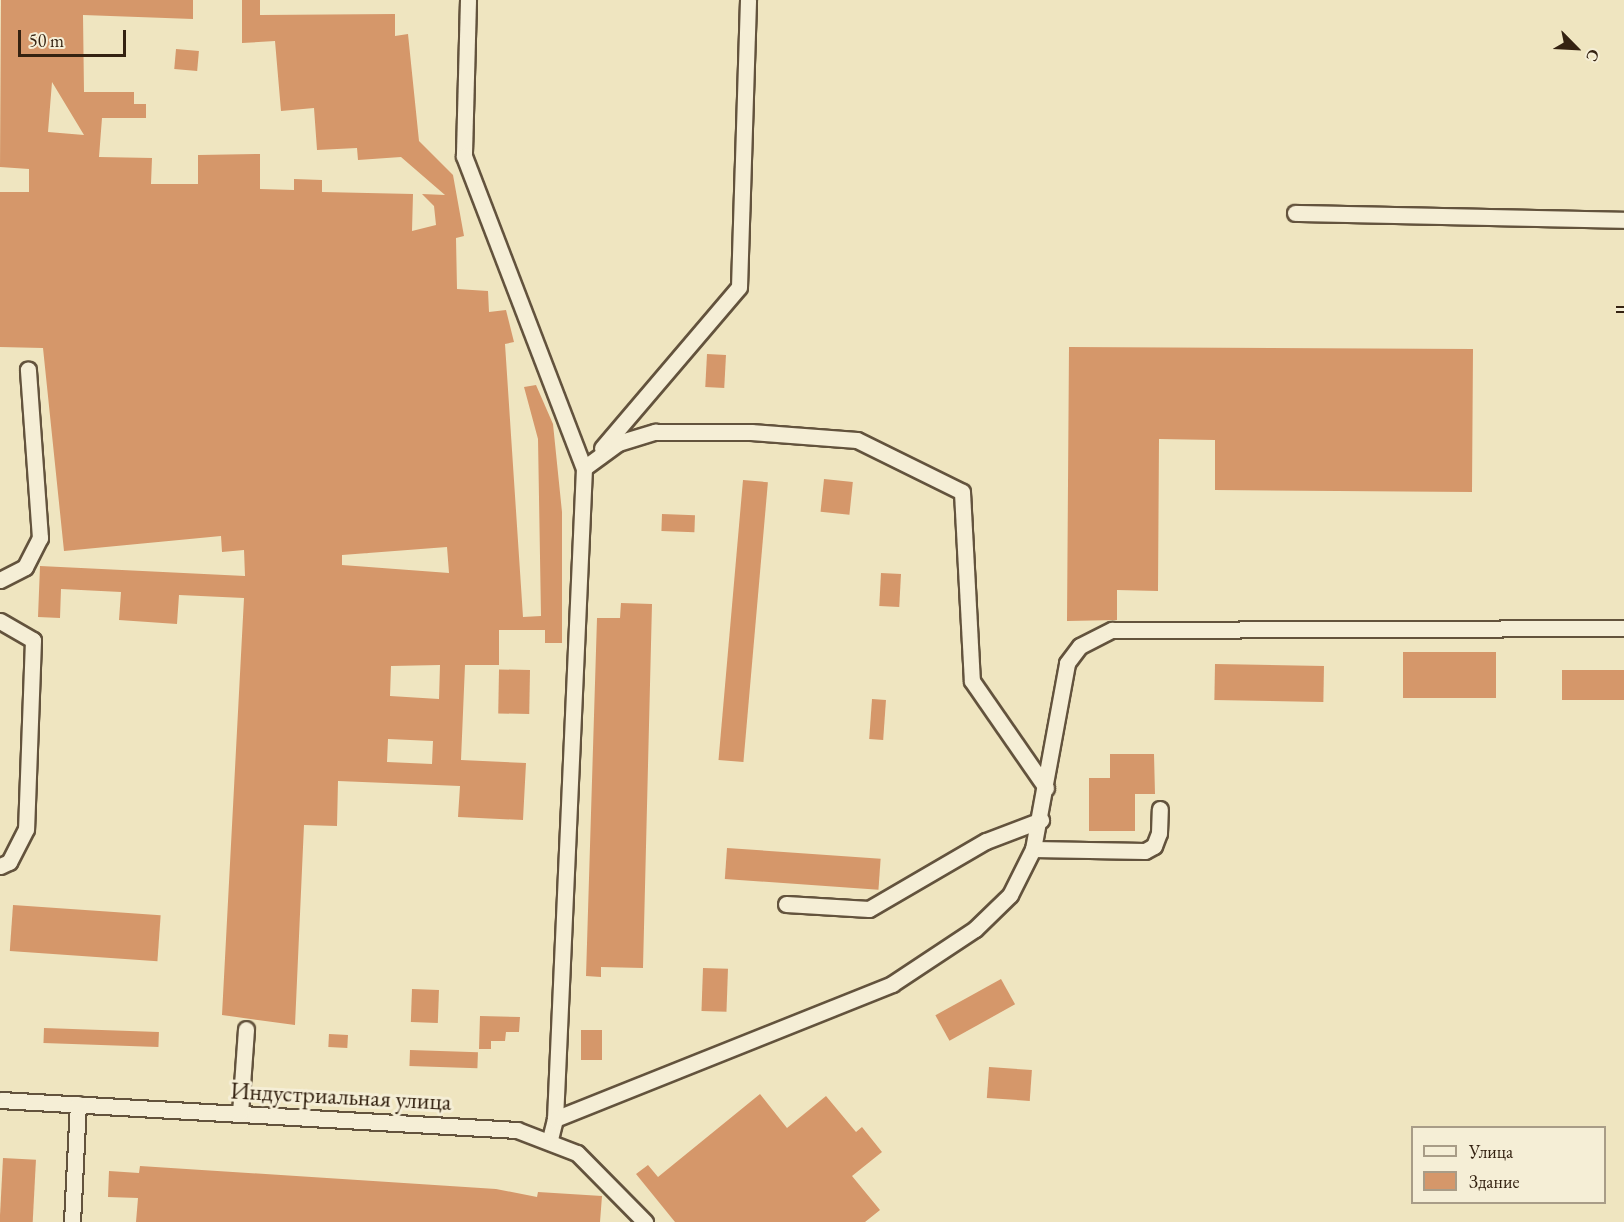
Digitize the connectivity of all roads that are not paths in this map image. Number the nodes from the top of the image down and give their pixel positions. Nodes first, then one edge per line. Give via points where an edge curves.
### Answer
1 (468, 0) edge
2 (748, 0) edge
3 (1295, 213) dead end
4 (1624, 220) edge
5 (28, 369) dead end
6 (585, 468) junction
7 (0, 580) edge
8 (0, 621) edge
9 (1624, 628) edge
10 (1046, 788) junction
11 (1160, 809) dead end
12 (1041, 820) junction
13 (1033, 849) junction
14 (0, 866) edge
15 (786, 904) dead end
16 (246, 1029) dead end
17 (0, 1100) edge
18 (78, 1104) junction
19 (240, 1113) junction
20 (555, 1119) junction
21 (550, 1139) junction
22 (72, 1222) edge
23 (645, 1222) edge

1 - 6 street via 464,156
2 - 6 street via 738,287
3 - 4 street
5 - 7 street via 40,538 26,567
6 - 10 street via 618,442 655,432 751,432 857,440 962,492 972,681
6 - 20 street
8 - 14 street via 33,640 26,829 9,861
9 - 10 street via 1112,630 1080,646 1067,663
10 - 12 street
11 - 13 street via 1159,833 1154,846 1145,851
12 - 13 street
12 - 15 street via 986,841 869,909
13 - 20 street via 1010,895 975,929 892,984
16 - 19 street
17 - 18 street, Индустриальная улица
18 - 19 street, Индустриальная улица
18 - 22 street
19 - 21 street, Индустриальная улица via 442,1123
20 - 21 street
21 - 23 street, Индустриальная улица via 577,1153

